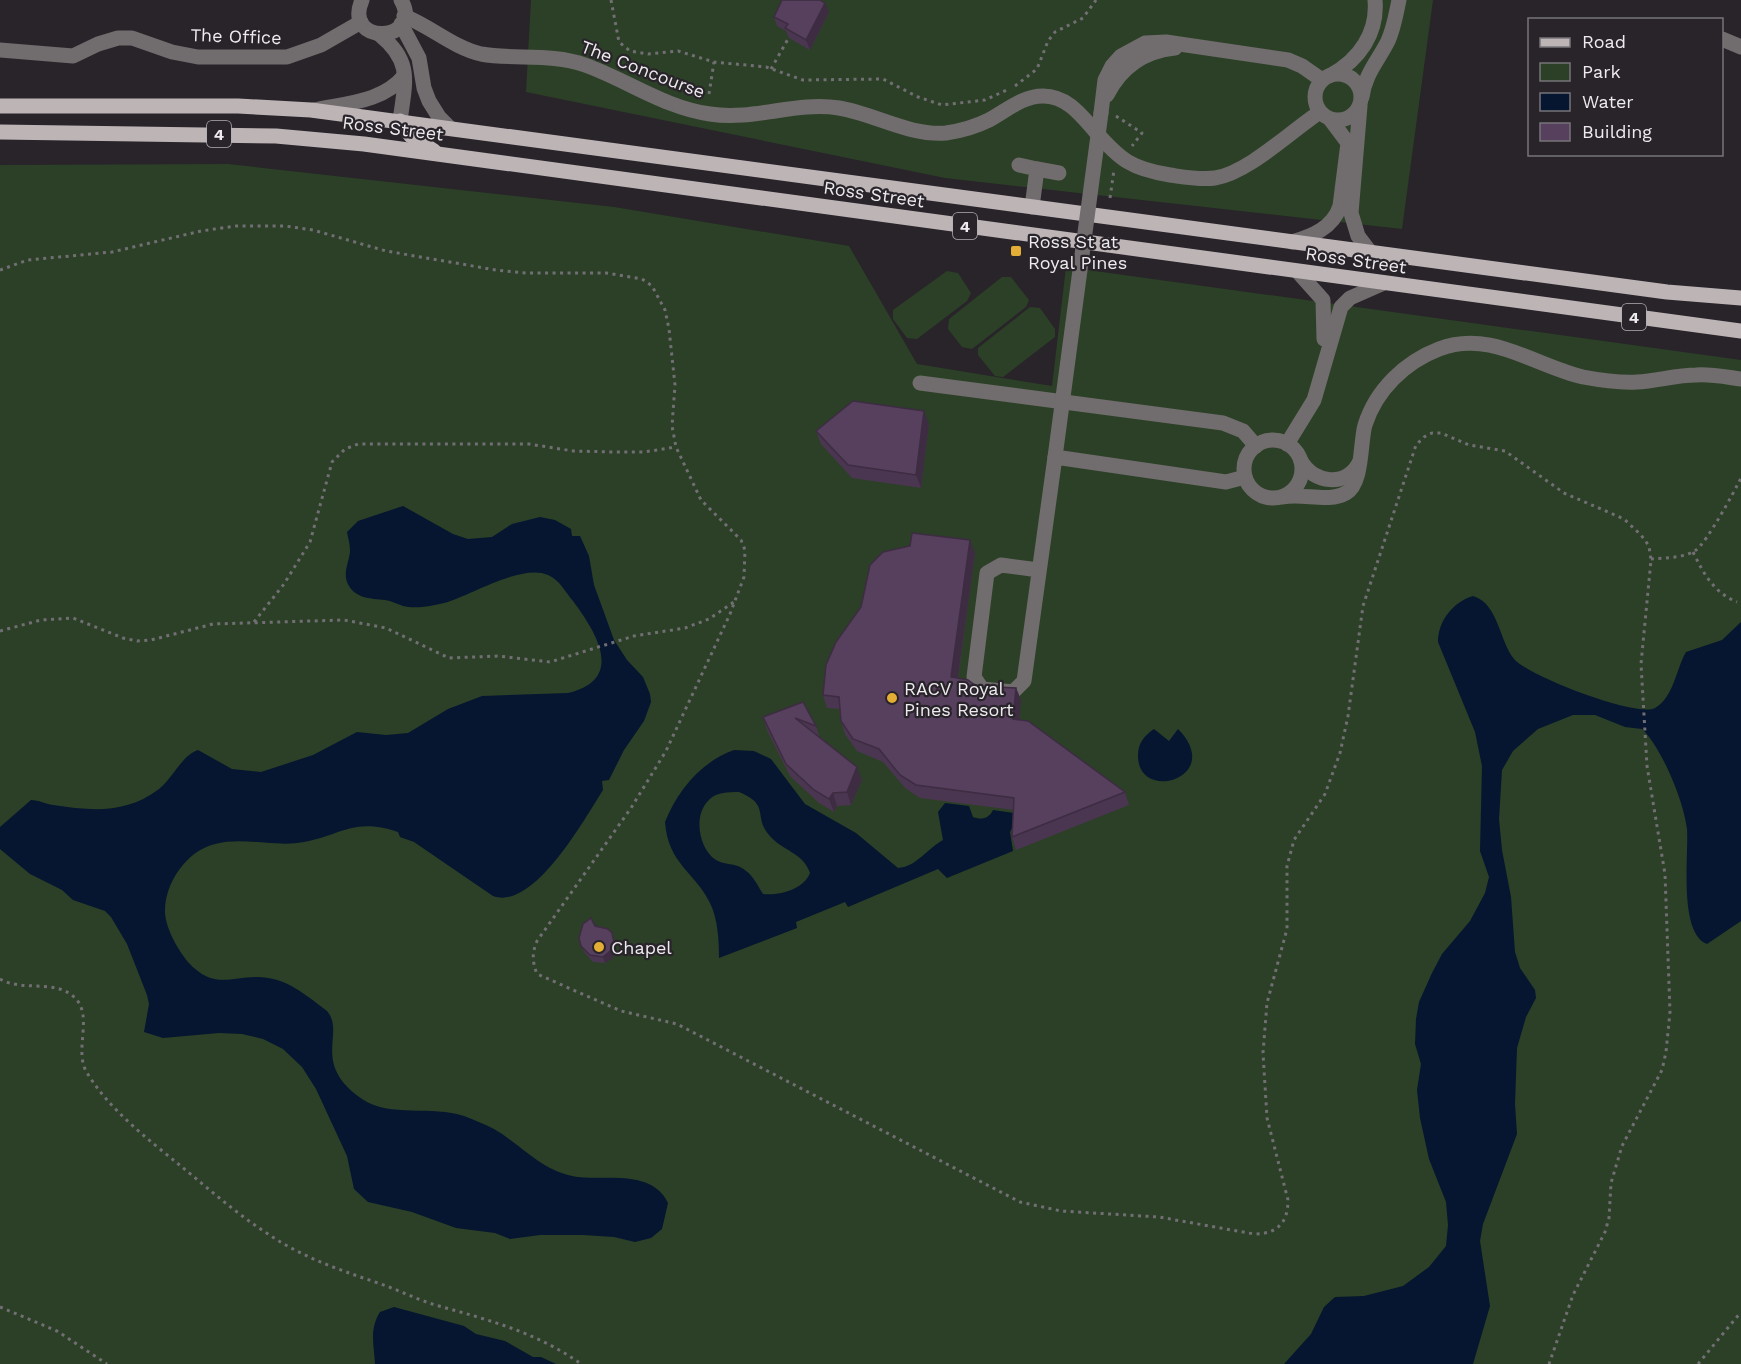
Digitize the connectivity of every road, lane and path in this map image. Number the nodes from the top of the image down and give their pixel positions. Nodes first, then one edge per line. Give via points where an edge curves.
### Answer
1 (362, 0) edge
2 (401, 0) edge
3 (611, 0) edge
4 (1096, 0) edge
5 (1375, 0) edge
6 (1399, 0) edge
7 (403, 20) junction
8 (361, 22) junction
9 (380, 35) junction
10 (788, 39) edge
11 (1723, 39) edge
12 (1741, 47) edge
13 (0, 50) edge
14 (714, 62) junction
15 (771, 69) junction
16 (404, 76) junction
17 (1326, 78) junction
18 (709, 94) dead end
19 (1361, 101) junction
20 (0, 106) edge
21 (311, 110) junction
22 (1107, 114) junction
23 (1325, 116) junction
24 (400, 121) junction
25 (449, 127) junction
26 (0, 132) edge
27 (1129, 150) dead end
28 (437, 153) junction
29 (1019, 165) dead end
30 (1114, 166) dead end
31 (1036, 169) junction
32 (1059, 173) dead end
33 (1110, 198) dead end
34 (1032, 207) junction
35 (1292, 242) junction
36 (1371, 253) junction
37 (0, 270) edge
38 (1298, 272) junction
39 (1384, 283) junction
40 (1736, 296) edge
41 (1741, 331) edge
42 (1323, 375) junction
43 (1741, 379) edge
44 (920, 383) dead end
45 (1287, 444) junction
46 (1256, 446) junction
47 (676, 447) junction
48 (1055, 457) junction
49 (1301, 461) junction
50 (1359, 463) junction
51 (1245, 477) junction
52 (1741, 478) edge
53 (1283, 497) junction
54 (1693, 552) junction
55 (1651, 559) junction
56 (1039, 570) junction
57 (736, 601) junction
58 (1737, 602) dead end
59 (254, 621) junction
60 (0, 631) edge
61 (0, 979) edge
62 (0, 1307) edge
63 (1741, 1312) edge
64 (107, 1364) edge
65 (581, 1364) edge
66 (1549, 1364) edge
67 (1698, 1364) edge

1 - 8 street
2 - 7 street
3 - 14 path via 623,48 648,54 678,51
4 - 15 path via 1083,18 1055,32 1037,69 1028,78 970,103 929,102 883,79 810,81
5 - 17 street via 1374,21 1360,54
6 - 19 street via 1388,41 1366,75
7 - 9 street via 392,33
7 - 23 street, The Concourse via 471,51 581,64 672,105 714,115 748,116 825,107 869,115 896,126 946,133 987,121 1028,99 1057,98 1076,109 1109,148 1132,167 1188,178 1215,178 1235,171
7 - 25 street via 419,58 423,88
8 - 9 street
8 - 13 street, The Office via 321,45 287,57 198,57 132,38 118,38 73,56
9 - 16 street via 402,57
10 - 15 path
11 - 12 street
14 - 15 path
14 - 18 path
16 - 21 street via 383,94
16 - 24 street
17 - 19 street via 1350,76 1360,87
17 - 22 street via 1291,61 1190,46 1150,53 1130,65 1111,87
17 - 23 street via 1315,95
19 - 23 street via 1348,119
19 - 36 street via 1351,213 1358,236
20 - 21 main road, Ross Street / 4 via 238,106
21 - 24 main road, Ross Street / 4
22 - 27 path via 1142,133
22 - 48 street, bridge
23 - 35 street via 1348,143 1338,214 1320,232
24 - 25 main road, Ross Street / 4
24 - 28 main road via 411,136
25 - 34 main road, Ross Street / 4
26 - 28 main road, Ross Street / 4 via 276,136
28 - 38 main road, Ross Street / 4
29 - 31 street
30 - 33 path
31 - 32 street
31 - 34 street
34 - 35 main road, Ross Street / 4
35 - 36 main road, Ross Street / 4
36 - 40 main road, Ross Street / 4 via 1667,292
37 - 47 path via 28,260 112,252 210,230 285,226 314,230 386,251 496,270 585,271 642,279 658,294 669,330
38 - 39 main road, Ross Street / 4
38 - 42 street via 1316,290 1325,308
39 - 41 main road, Ross Street / 4
39 - 42 street via 1350,298 1341,307
42 - 45 street via 1310,408
43 - 50 street via 1696,375 1636,382 1582,377 1500,347 1453,345 1419,359 1387,385 1366,423
44 - 46 street via 1223,423 1243,431
45 - 46 street via 1275,440
45 - 49 street
46 - 51 street via 1245,459
47 - 57 path via 701,500 735,531 745,550 744,577
47 - 59 path via 644,452 589,451 530,444 456,443 358,444 345,449 332,462 310,542 284,584
48 - 51 street via 1219,481
48 - 56 street
49 - 50 street via 1310,474 1328,480 1347,475
49 - 53 street via 1299,484
50 - 53 street via 1354,485 1344,494
51 - 53 street via 1260,496
52 - 54 path via 1723,513
54 - 55 path
54 - 58 path via 1712,586
55 - 57 path via 1641,535 1624,519 1564,493 1505,452 1469,445 1441,433 1432,433 1416,445 1363,606 1340,753 1325,794 1294,840 1287,866 1287,929 1267,1003 1263,1053 1267,1118 1288,1212 1279,1229 1266,1234 1159,1217 1061,1211 1020,1202 696,1032 661,1018 609,1006 537,974 532,951 537,941 631,808 666,751
55 - 66 path via 1641,664 1648,774 1665,874 1670,1012 1666,1052 1662,1070 1622,1146 1611,1183 1605,1232 1573,1295
56 - 56 street via 1024,681 1013,692 982,689 974,677 987,573 1000,565
57 - 59 path via 709,619 685,628 634,636 573,657 543,662 498,657 449,658 386,628 359,621
59 - 60 path via 213,624 137,641 73,618 41,620
61 - 65 path via 72,995 82,1012 81,1055 92,1080 163,1152 267,1234 336,1270 534,1335
62 - 64 path via 57,1331
63 - 67 path

